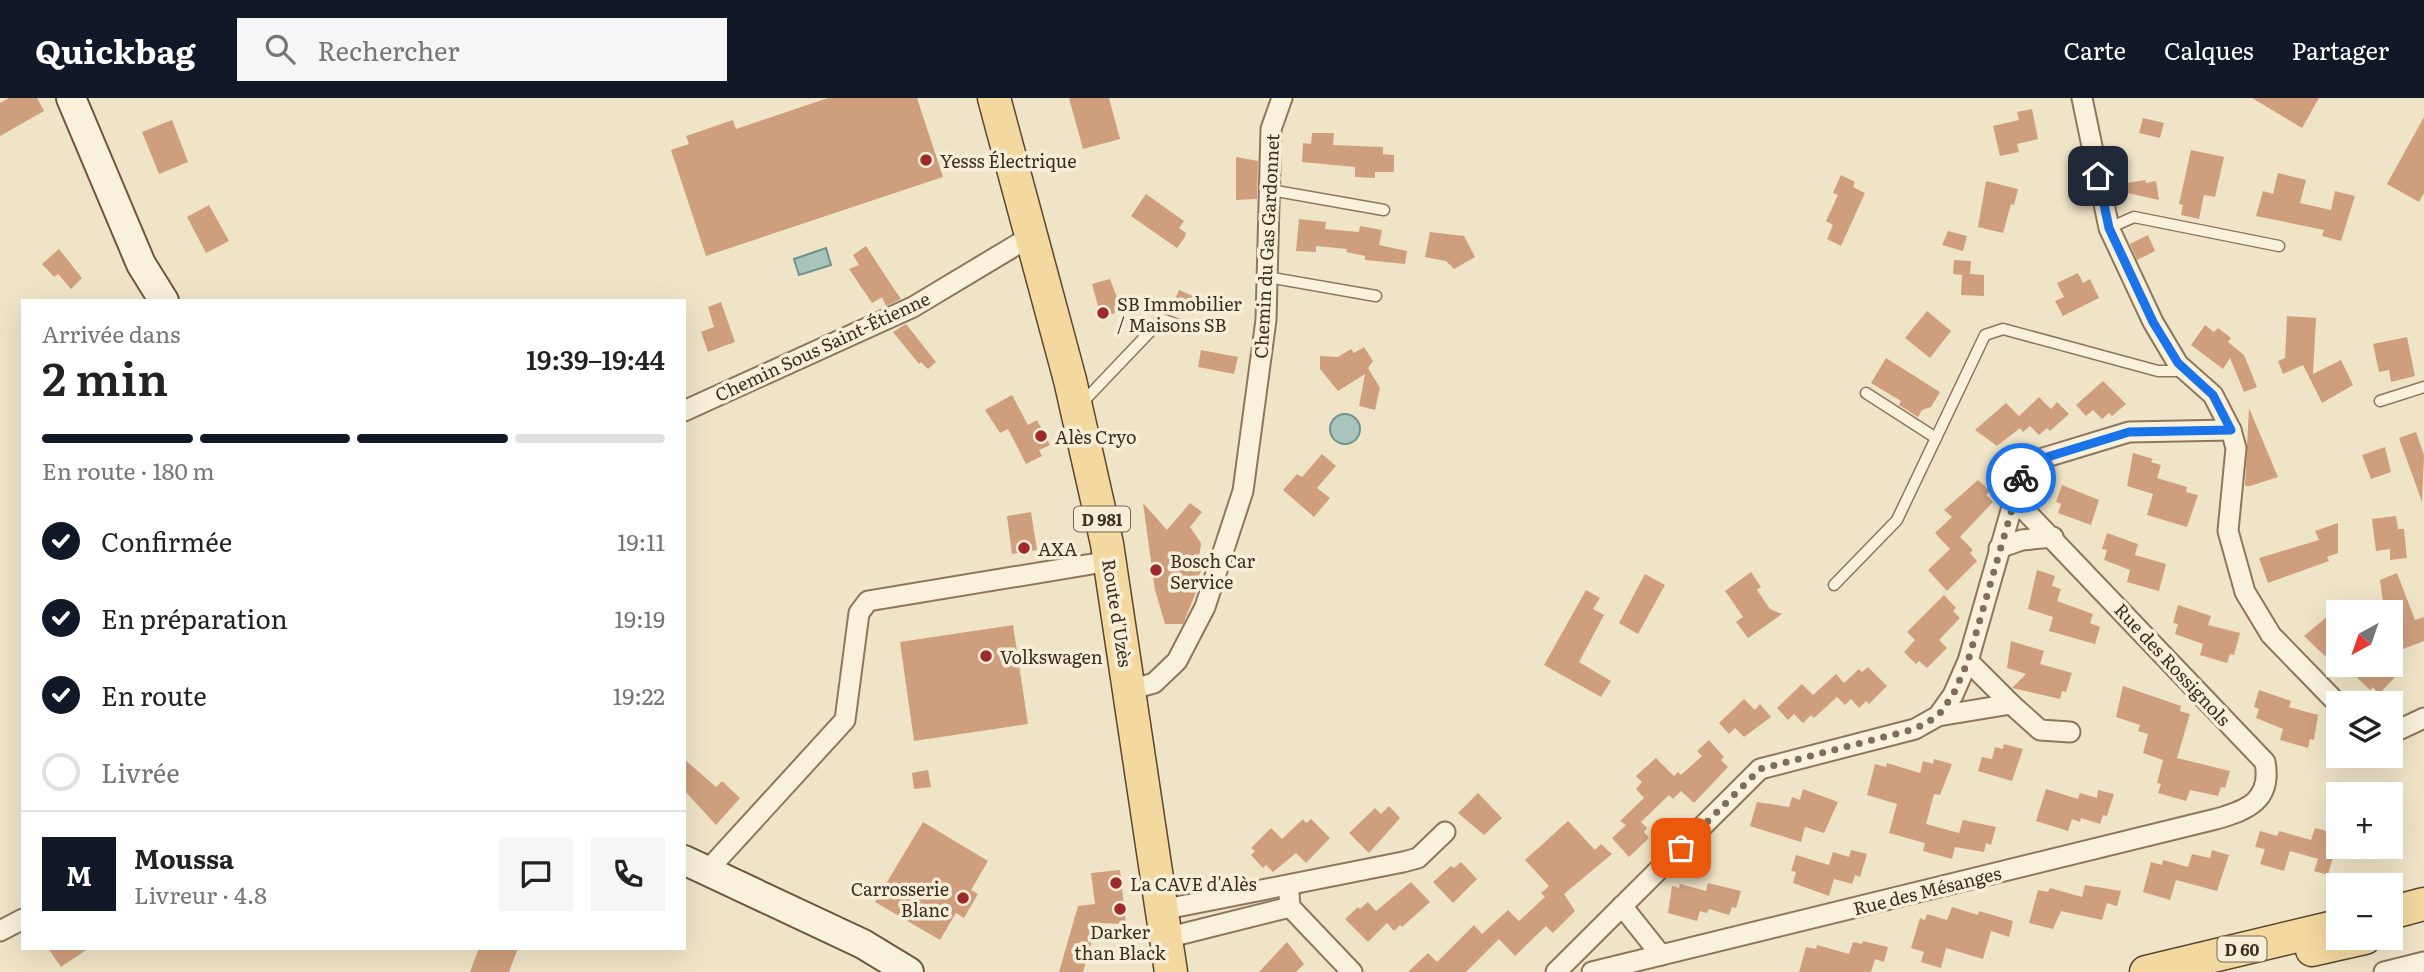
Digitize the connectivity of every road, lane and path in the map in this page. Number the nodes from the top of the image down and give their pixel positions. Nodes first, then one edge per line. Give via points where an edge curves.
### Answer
1 (71, 98) edge
2 (994, 98) edge
3 (1282, 98) edge
4 (2082, 98) edge
5 (1270, 190) junction
6 (1384, 210) dead end
7 (2109, 228) junction
8 (1033, 243) junction
9 (2279, 246) dead end
10 (1267, 277) junction
11 (1376, 296) dead end
12 (163, 299) edge
13 (1188, 329) dead end
14 (2186, 371) junction
15 (2424, 387) edge
16 (1866, 393) dead end
17 (2381, 401) dead end
18 (1076, 409) junction
19 (686, 410) edge
20 (2231, 430) junction
21 (1936, 438) junction
22 (2014, 499) junction
23 (2053, 537) junction
24 (1999, 548) junction
25 (1110, 561) junction
26 (1834, 585) dead end
27 (1968, 661) junction
28 (1130, 690) junction
29 (2326, 692) edge
30 (2011, 704) junction
31 (1938, 716) junction
32 (2424, 718) edge
33 (2403, 728) edge
34 (2070, 733) dead end
35 (2259, 801) joint
36 (1445, 832) dead end
37 (696, 866) edge
38 (1288, 886) junction
39 (1622, 906) junction
40 (1290, 907) junction
41 (21, 920) edge
42 (1163, 924) junction
43 (2326, 929) edge
44 (0, 931) edge
45 (2326, 947) edge
46 (1661, 955) junction
47 (2424, 962) edge
48 (909, 972) edge
49 (1171, 972) edge
50 (1352, 972) edge
51 (1556, 972) edge
52 (1592, 972) edge
53 (2146, 972) edge
54 (2219, 972) edge
55 (2384, 972) edge

1 - 12 street via 141,264
2 - 8 main road, Route d'Uzès / D 981
3 - 5 street, Chemin du Gas Gardonnet via 1271,129
4 - 7 street
5 - 6 lane
5 - 10 street, Chemin du Gas Gardonnet
7 - 9 lane via 2134,217
7 - 14 street via 2153,322
8 - 18 main road, Route d'Uzès / D 981
8 - 19 street, Chemin Sous Saint-Étienne via 1018,244 913,307
10 - 11 lane
10 - 28 street, Chemin du Gas Gardonnet via 1266,320 1243,491 1226,550 1205,607 1177,660 1154,683
13 - 18 lane via 1162,319
14 - 20 street via 2213,395
14 - 21 lane via 2158,371 2003,329 1994,331 1985,335
15 - 17 lane
16 - 21 lane
18 - 25 main road, Route d'Uzès / D 981
20 - 22 street via 2129,432 2051,453 2031,462
20 - 29 street via 2236,448 2228,531 2245,592 2271,635
21 - 26 lane via 1891,530
22 - 23 street, Rue des Rossignols
22 - 24 street
23 - 24 street
23 - 35 street, Rue des Rossignols via 2265,762 2266,789
24 - 27 street
25 - 28 main road, Route d'Uzès / D 981
25 - 37 street via 868,601 859,613 845,720
27 - 30 street
27 - 31 street
28 - 42 main road, Route d'Uzès / D 981
30 - 31 street
30 - 34 street via 2040,730
31 - 39 street via 1915,729 1760,769
32 - 33 street
35 - 46 street, Rue des Mésanges via 2216,819
36 - 38 street via 1418,858
37 - 48 street via 863,944
38 - 40 street
38 - 42 street
39 - 46 street
39 - 51 street
40 - 42 street
40 - 50 street
41 - 44 street
42 - 49 main road, Route d'Uzès / D 981
43 - 53 main road, D 60
45 - 54 main road, D 60
46 - 52 street, Rue des Mésanges
47 - 55 street

